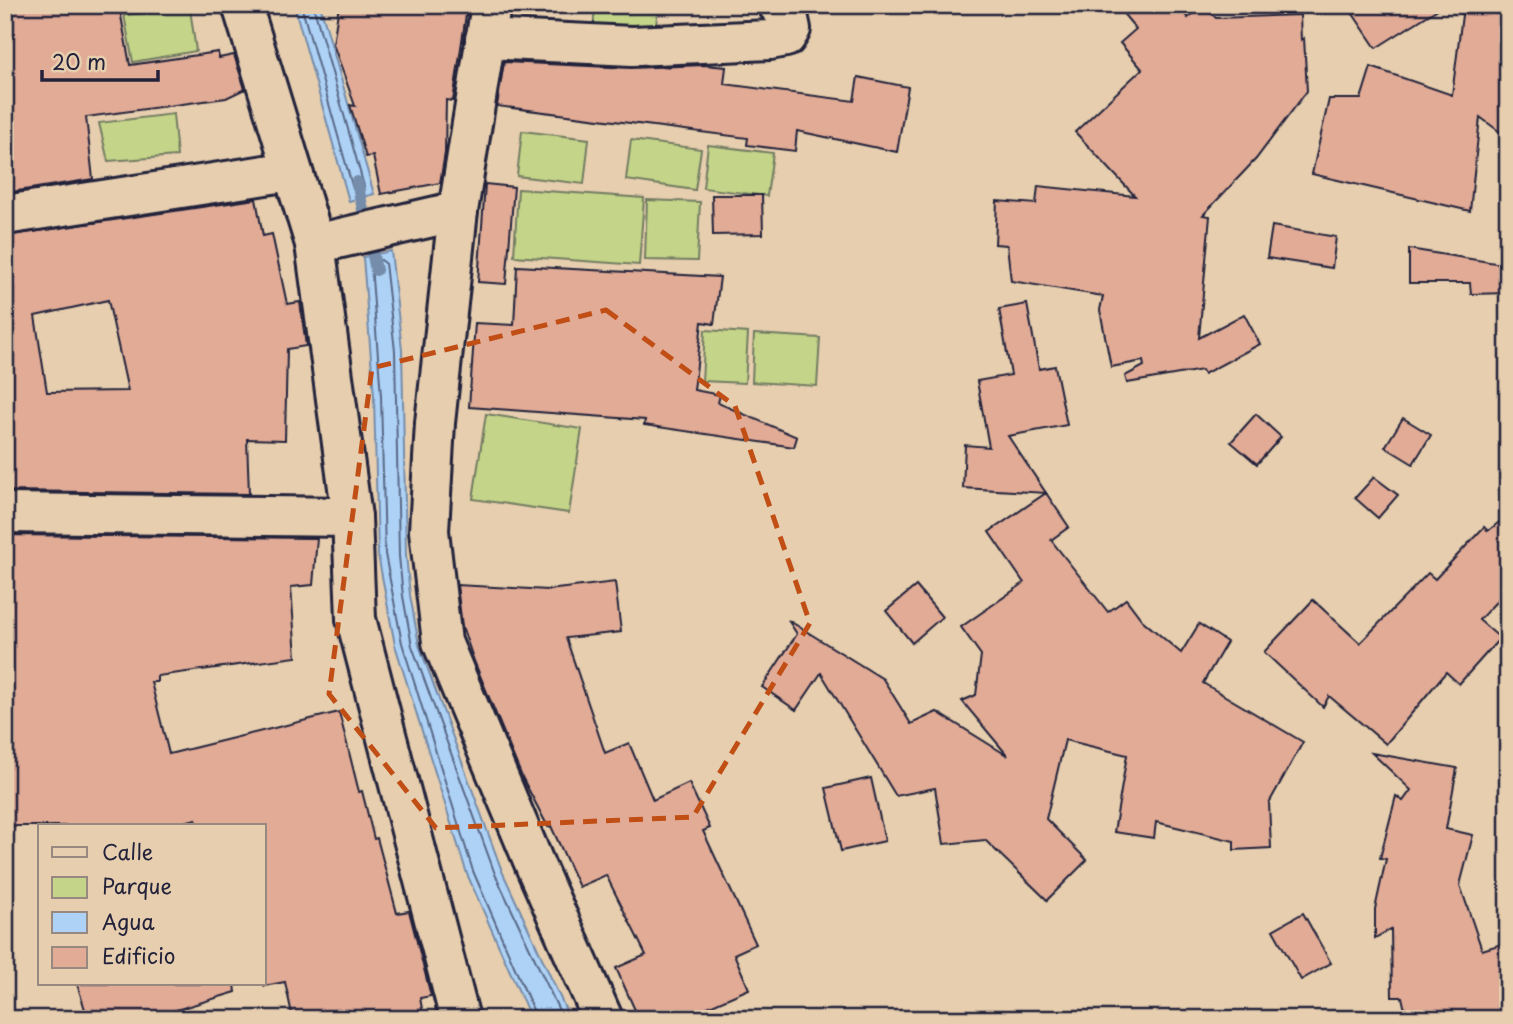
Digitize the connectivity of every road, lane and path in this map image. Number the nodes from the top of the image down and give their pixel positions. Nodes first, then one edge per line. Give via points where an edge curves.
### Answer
1 (242, 5) edge
2 (778, 5) edge
3 (488, 22) edge
4 (291, 171) junction
5 (458, 211) junction
6 (5, 215) edge
7 (315, 244) junction
8 (5, 513) edge
9 (352, 517) junction
10 (460, 1019) edge
11 (603, 1019) edge

1 - 4 street
2 - 3 street via 788,15 791,29 786,37 771,40 632,46
3 - 5 street
4 - 6 street
4 - 7 street
5 - 7 street
5 - 11 street via 435,423 429,531 442,642
7 - 9 street
8 - 9 street
9 - 10 street via 356,619

